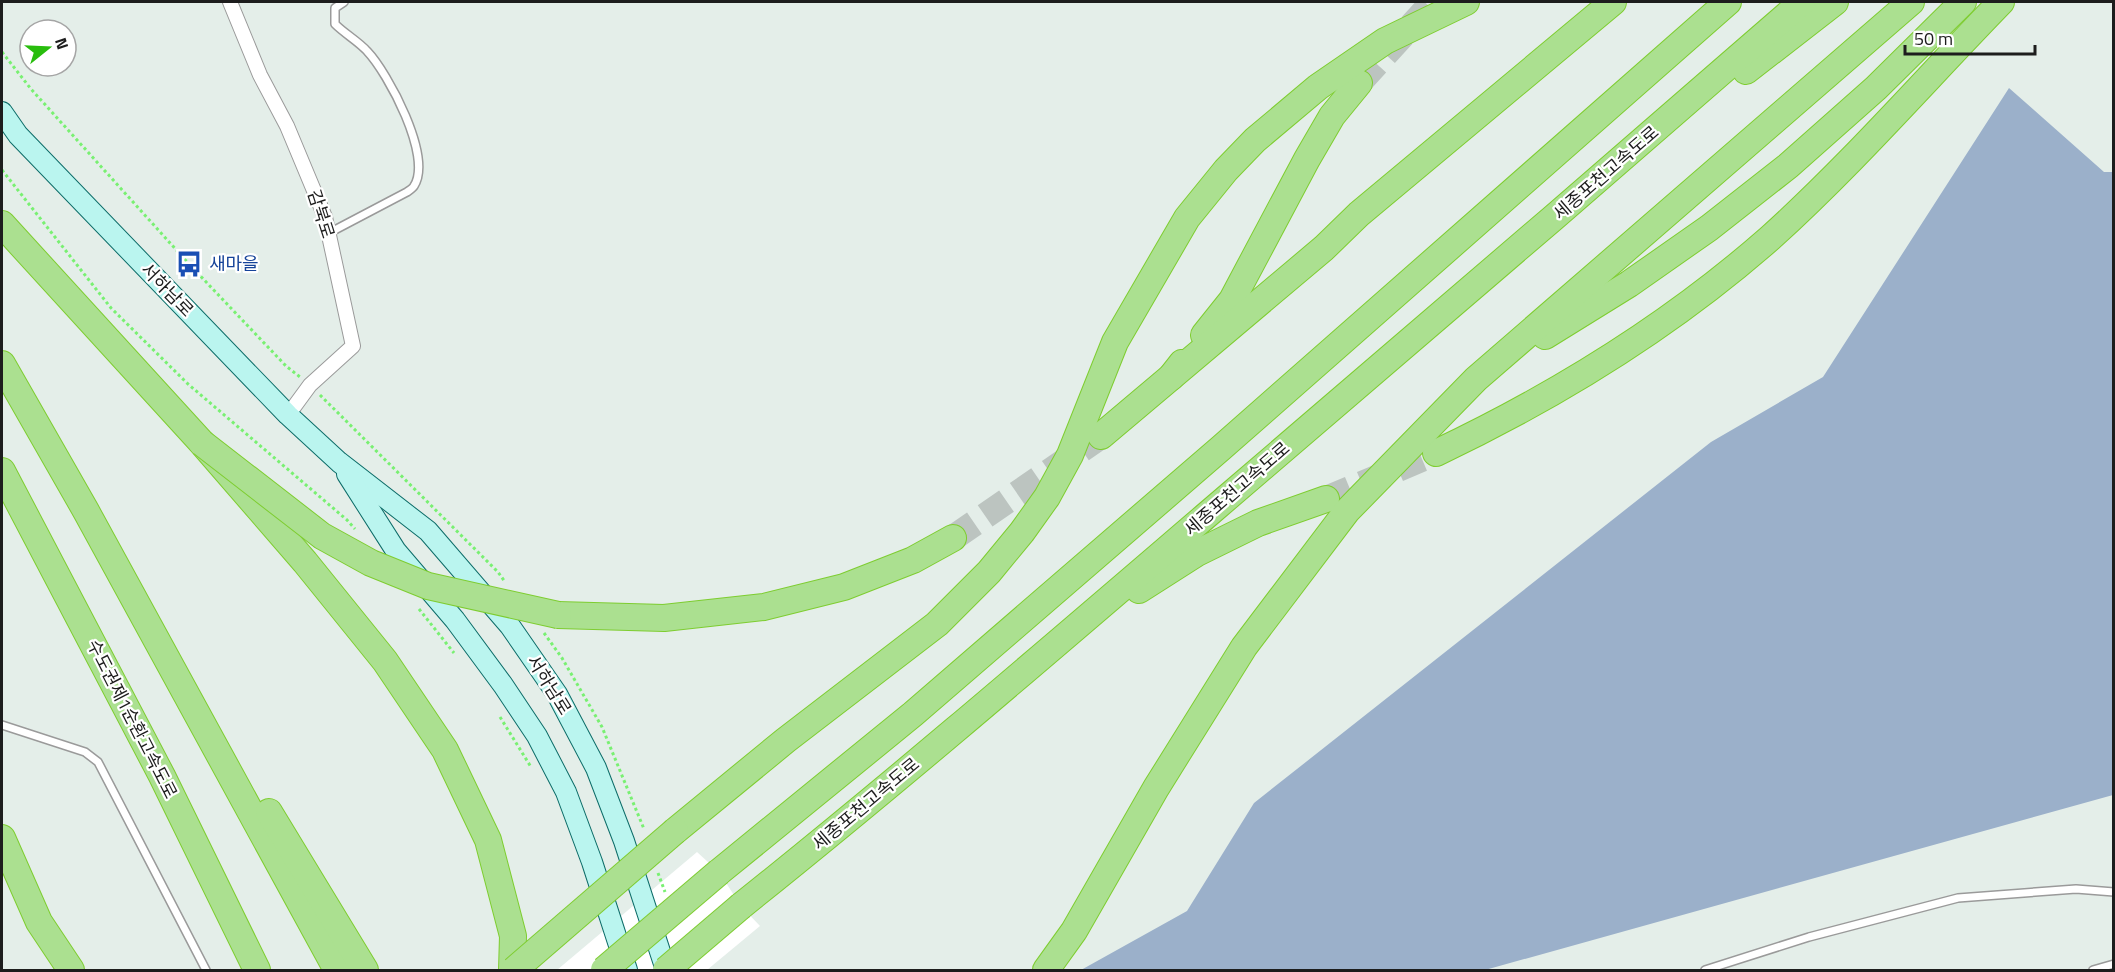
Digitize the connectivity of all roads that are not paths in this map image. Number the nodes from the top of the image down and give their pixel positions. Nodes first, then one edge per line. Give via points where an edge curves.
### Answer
1 (230, 2) edge
2 (344, 2) edge
3 (1466, 2) edge
4 (1613, 2) edge
5 (1728, 2) edge
6 (1802, 2) edge
7 (1835, 2) edge
8 (1911, 2) edge
9 (1963, 2) edge
10 (2001, 2) edge
11 (1359, 83) tunnel mouth
12 (2, 112) edge
13 (1566, 208) junction
14 (2, 224) edge
15 (329, 233) junction
16 (2, 364) edge
17 (1171, 377) junction
18 (1476, 379) junction
19 (288, 415) junction
20 (1101, 436) tunnel mouth
21 (202, 443) junction
22 (1436, 453) tunnel mouth
23 (339, 462) junction
24 (2, 471) edge
25 (1326, 499) tunnel mouth
26 (86, 512) junction
27 (953, 538) tunnel mouth
28 (1068, 634) junction
29 (2, 725) edge
30 (2, 838) edge
31 (2114, 892) edge
32 (2114, 964) edge
33 (71, 970) edge
34 (206, 970) edge
35 (257, 970) edge
36 (337, 970) edge
37 (365, 970) edge
38 (513, 970) edge
39 (604, 970) edge
40 (627, 970) edge
41 (666, 970) edge
42 (1046, 970) edge
43 (1705, 970) edge
44 (2093, 970) edge

1 - 15 street, 감북로 via 260,75 288,126
2 - 15 lane via 335,8 335,24 368,52 390,86 413,133 419,165 414,186 407,192
3 - 38 highway, bridge via 1385,41 1318,87 1255,140 1226,171 1187,218 1115,342 1070,455 1047,497 989,572 937,624 786,740
4 - 17 highway
5 - 39 highway, bridge via 940,691
6 - 13 highway, 세종포천고속도로
7 - 13 highway
8 - 18 highway
9 - 18 highway via 1876,88 1788,166 1709,228 1629,284
10 - 22 highway via 1813,198 1721,278 1605,361 1547,397
11 - 17 highway via 1332,116 1232,300
12 - 19 main road, 서하남로 via 26,143
13 - 28 highway, 세종포천고속도로
14 - 21 highway
15 - 19 street, 감북로 via 354,346 310,385
16 - 26 highway
17 - 20 highway
18 - 42 highway via 1347,511 1244,647 1156,788 1074,931
19 - 23 main road, 서하남로
21 - 27 highway, bridge via 321,536 371,563 428,586 558,615 664,618 764,608 844,587 913,560
21 - 38 highway, bridge via 385,661 445,750 488,840 513,936
23 - 40 main road, 서하남로 via 396,551 455,620 537,736 566,792
23 - 41 main road, 서하남로 via 428,531 510,626 557,694 596,768
24 - 35 highway, 수도권제1순환고속도로 via 162,776
25 - 28 highway via 1258,523 1197,553
26 - 36 highway
26 - 37 highway
28 - 41 highway, 세종포천고속도로, bridge
29 - 34 lane via 85,752 98,762
30 - 33 highway via 39,922
31 - 43 lane via 2076,889 1958,898 1809,937
32 - 44 lane

